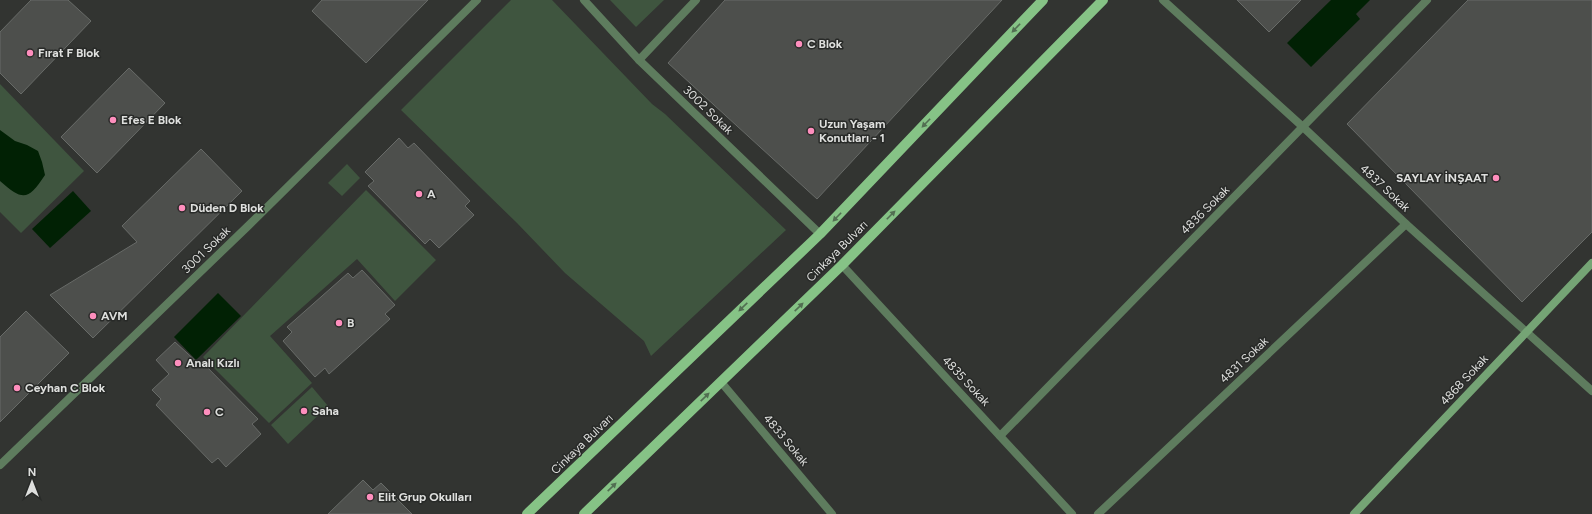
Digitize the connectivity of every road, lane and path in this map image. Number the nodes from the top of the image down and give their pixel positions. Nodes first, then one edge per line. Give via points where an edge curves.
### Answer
1 (477, 0) edge
2 (584, 0) edge
3 (696, 0) edge
4 (1043, 0) edge
5 (1103, 0) edge
6 (1163, 0) edge
7 (1427, 0) edge
8 (639, 60) junction
9 (1303, 127) junction
10 (1406, 224) junction
11 (820, 234) junction
12 (1592, 263) edge
13 (842, 265) junction
14 (1527, 332) junction
15 (721, 382) junction
16 (1592, 392) edge
17 (1000, 436) junction
18 (0, 465) edge
19 (527, 514) edge
20 (584, 514) edge
21 (832, 514) edge
22 (1072, 514) edge
23 (1098, 514) edge
24 (1354, 514) edge

1 - 18 street, 3001 Sokak via 243,231
2 - 8 street, 3002 Sokak
3 - 8 street
4 -> 11 main road, Cinkaya Bulvarı
13 -> 5 main road, Cinkaya Bulvarı
6 - 9 street, 4837 Sokak
7 - 9 street, 4836 Sokak
8 - 11 street, 3002 Sokak
9 - 10 street, 4837 Sokak
9 - 17 street, 4836 Sokak
10 - 14 street, 4837 Sokak
10 - 23 street, 4831 Sokak
11 -> 19 main road, Cinkaya Bulvarı
12 - 14 street, 4868 Sokak
15 -> 13 main road, Cinkaya Bulvarı
13 - 17 street, 4835 Sokak
14 - 16 street, 4837 Sokak
14 - 24 street, 4868 Sokak
20 -> 15 main road, Cinkaya Bulvarı
15 - 21 street, 4833 Sokak
17 - 22 street, 4835 Sokak

